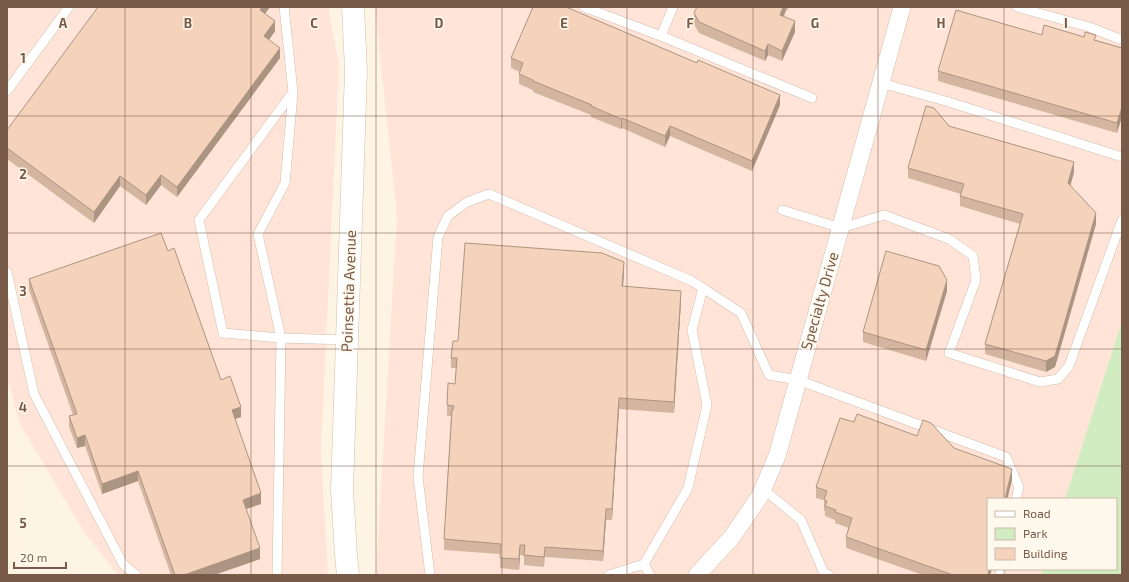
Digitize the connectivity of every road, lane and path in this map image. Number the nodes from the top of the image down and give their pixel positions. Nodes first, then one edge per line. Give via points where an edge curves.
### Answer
1 (69, 7) edge
2 (284, 7) edge
3 (353, 7) edge
4 (584, 7) edge
5 (673, 7) edge
6 (902, 7) edge
7 (1017, 7) edge
8 (661, 36) junction
9 (1122, 40) edge
10 (881, 83) junction
11 (7, 91) edge
12 (293, 92) junction
13 (812, 98) dead end
14 (1122, 157) edge
15 (782, 210) dead end
16 (1122, 220) edge
17 (841, 228) junction
18 (7, 272) edge
19 (703, 288) junction
20 (281, 338) junction
21 (347, 340) junction
22 (798, 380) junction
23 (763, 489) junction
24 (1016, 498) edge
25 (644, 564) junction
26 (136, 575) edge
27 (276, 575) edge
28 (348, 575) edge
29 (430, 575) edge
30 (609, 575) edge
31 (650, 575) edge
32 (697, 575) edge
33 (829, 575) edge

1 - 11 lane
2 - 12 lane
3 - 21 main road, Poinsettia Avenue via 356,70
4 - 8 lane
5 - 8 lane
6 - 10 street, Specialty Drive
7 - 9 lane via 1089,27
8 - 13 lane
10 - 14 lane
10 - 17 street, Specialty Drive
12 - 20 lane via 285,183 258,234
12 - 20 lane via 199,220 224,333
15 - 17 lane
16 - 17 lane via 1069,366 1058,379 1040,382 949,353 976,280 972,256 949,239 884,215
17 - 22 street, Specialty Drive
18 - 26 lane via 34,394 123,564
19 - 22 lane via 741,313 769,375
19 - 25 lane via 692,330 707,405 688,488
19 - 29 lane via 489,194 467,202 448,216 438,237 418,477
20 - 21 lane
20 - 27 lane
21 - 28 main road, Poinsettia Avenue via 342,490
22 - 23 street, Specialty Drive via 777,456
22 - 24 lane via 1006,457 1019,487
23 - 32 street, Specialty Drive via 732,537
23 - 33 lane via 801,520 824,573
25 - 30 lane
25 - 31 lane

